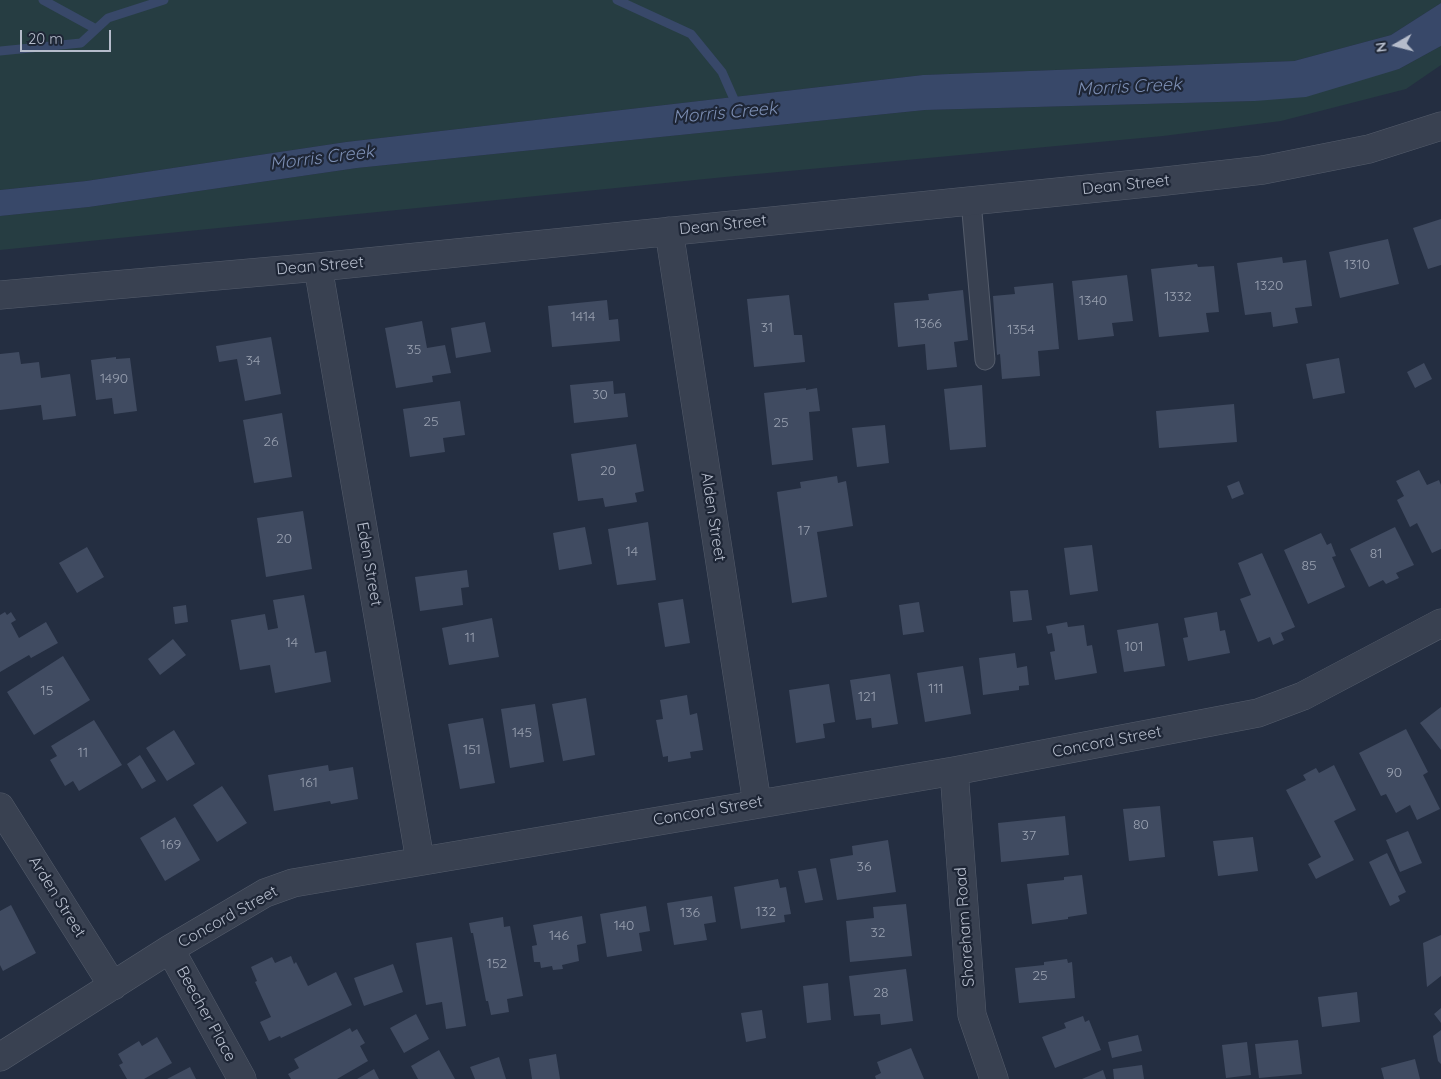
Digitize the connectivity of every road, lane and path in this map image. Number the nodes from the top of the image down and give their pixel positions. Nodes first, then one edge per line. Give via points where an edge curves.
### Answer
1 (1441, 126) edge
2 (971, 201) junction
3 (669, 230) junction
4 (318, 267) junction
5 (0, 295) edge
6 (985, 360) dead end
7 (1441, 623) edge
8 (954, 771) junction
9 (757, 803) junction
10 (0, 807) edge
11 (420, 860) junction
12 (170, 948) junction
13 (113, 986) junction
14 (0, 1057) edge
15 (242, 1079) edge
16 (994, 1079) edge

1 - 2 street, Dean Street via 1368,149 1263,170
2 - 3 street, Dean Street
2 - 6 lane
3 - 4 street, Dean Street
3 - 9 street, Alden Street
4 - 5 street, Dean Street
4 - 11 street, Eden Street
7 - 8 street, Concord Street via 1303,696 1258,713
8 - 9 street, Concord Street
8 - 16 street, Shoreham Road via 972,1015
9 - 11 street, Concord Street
10 - 13 street, Arden Street
11 - 12 street, Concord Street via 292,883 265,893
12 - 13 street, Concord Street
12 - 15 street, Beecher Place
13 - 14 street, Concord Street

